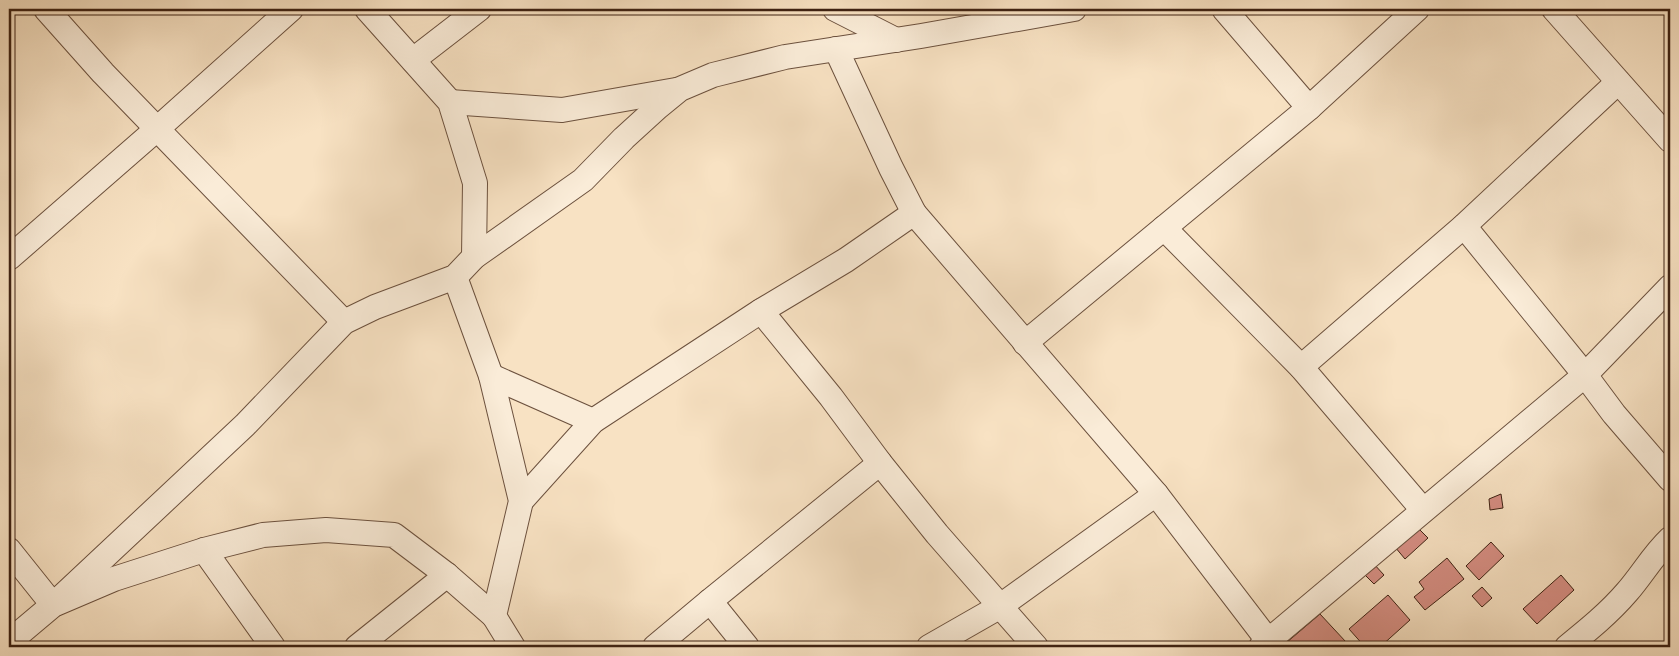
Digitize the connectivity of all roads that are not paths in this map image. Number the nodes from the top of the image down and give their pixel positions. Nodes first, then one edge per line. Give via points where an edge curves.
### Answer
1 (46, 9) edge
2 (291, 9) edge
3 (367, 9) edge
4 (478, 9) edge
5 (835, 9) edge
6 (1074, 9) edge
7 (1224, 9) edge
8 (1417, 9) edge
9 (1554, 9) edge
10 (983, 16) edge
11 (896, 40) junction
12 (836, 49) junction
13 (413, 60) junction
14 (1618, 82) junction
15 (680, 89) junction
16 (450, 102) junction
17 (1308, 108) junction
18 (157, 129) junction
19 (1670, 140) edge
20 (914, 213) junction
21 (1464, 226) junction
22 (1164, 228) junction
23 (474, 257) junction
24 (9, 258) edge
25 (455, 277) junction
26 (1670, 287) edge
27 (761, 311) junction
28 (344, 322) junction
29 (1025, 343) junction
30 (1301, 367) junction
31 (1585, 375) junction
32 (491, 376) junction
33 (593, 422) junction
34 (880, 463) junction
35 (1670, 479) edge
36 (1156, 494) junction
37 (521, 501) junction
38 (1423, 510) junction
39 (1670, 539) edge
40 (9, 550) edge
41 (204, 550) junction
42 (447, 575) junction
43 (710, 600) junction
44 (53, 605) junction
45 (999, 607) junction
46 (494, 616) junction
47 (9, 642) edge
48 (1267, 645) edge
49 (273, 647) edge
50 (357, 647) edge
51 (512, 647) edge
52 (655, 647) edge
53 (746, 647) edge
54 (929, 647) edge
55 (1036, 647) edge
56 (1567, 647) edge

1 - 18 street
2 - 18 street
3 - 13 street
4 - 13 street
5 - 11 street
6 - 10 street
7 - 17 street
8 - 17 street
9 - 14 street
10 - 11 street
11 - 12 street
12 - 15 street via 785,57 713,75
12 - 20 street
13 - 16 street
14 - 19 street
14 - 21 street
15 - 16 street via 562,110
15 - 23 street via 631,132 584,180
16 - 23 street via 475,183
17 - 22 street
18 - 24 street
18 - 28 street
20 - 27 street via 846,260
20 - 29 street
21 - 30 street
21 - 31 street
22 - 29 street
22 - 30 street
23 - 25 street
25 - 28 street
25 - 32 street
26 - 31 street
27 - 33 street
27 - 34 street
28 - 44 street via 245,425
29 - 36 street
30 - 38 street
31 - 35 street
31 - 38 street
32 - 33 street
32 - 37 street
33 - 37 street
34 - 43 street
34 - 45 street
36 - 45 street
36 - 48 street
37 - 46 street
38 - 48 street
39 - 56 street via 1609,612
40 - 44 street
41 - 42 street via 263,534 326,530 394,535
41 - 44 street via 114,579
41 - 49 street
42 - 46 street
42 - 50 street
43 - 52 street
43 - 53 street
44 - 47 street
45 - 54 street
45 - 55 street
46 - 51 street

